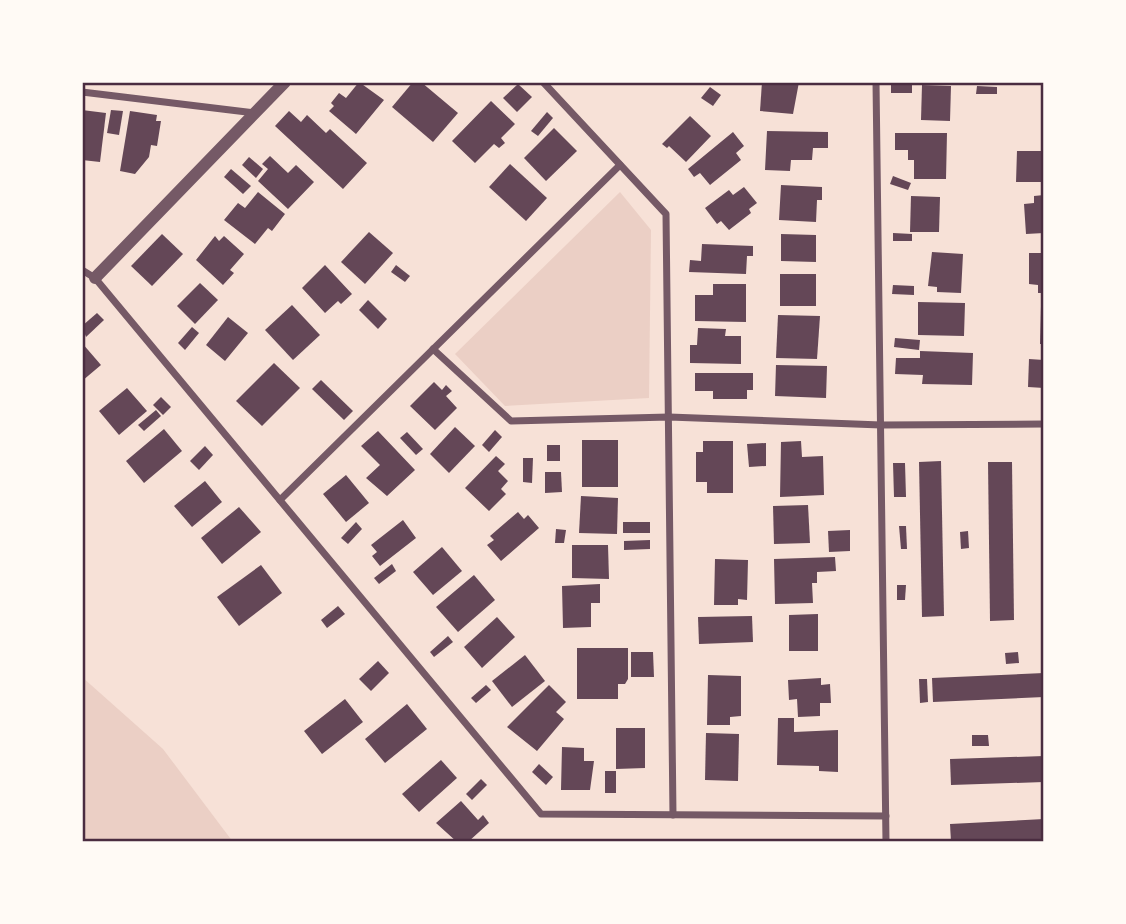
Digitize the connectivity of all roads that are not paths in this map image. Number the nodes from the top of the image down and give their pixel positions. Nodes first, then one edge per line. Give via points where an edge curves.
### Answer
1 (285, 82) edge
2 (543, 82) edge
3 (876, 82) edge
4 (82, 92) edge
5 (255, 113) junction
6 (620, 165) junction
7 (82, 270) edge
8 (95, 278) junction
9 (433, 349) junction
10 (668, 417) junction
11 (1044, 424) edge
12 (881, 425) junction
13 (279, 500) junction
14 (673, 815) junction
15 (886, 816) junction
16 (886, 842) edge

1 - 5 street
2 - 6 street
3 - 12 street
4 - 5 street
5 - 8 street
6 - 9 street
6 - 10 street via 666,214
7 - 8 street
8 - 13 street
9 - 10 street via 511,422
9 - 13 street
10 - 12 street
10 - 14 street
11 - 12 street
12 - 15 street
13 - 14 street via 541,814
14 - 15 street
15 - 16 street

